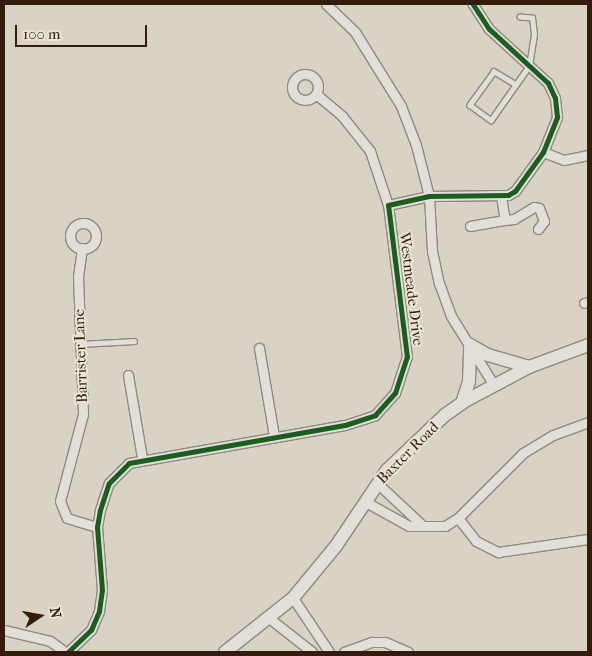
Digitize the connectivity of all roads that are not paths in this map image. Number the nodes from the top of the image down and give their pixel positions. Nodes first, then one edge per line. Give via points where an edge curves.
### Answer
1 (326, 4) edge
2 (473, 4) edge
3 (520, 17) dead end
4 (530, 66) junction
5 (516, 85) junction
6 (316, 94) dead end
7 (542, 152) junction
8 (588, 155) edge
9 (429, 196) junction
10 (502, 196) junction
11 (388, 205) junction
12 (505, 220) junction
13 (470, 226) dead end
14 (538, 229) dead end
15 (82, 248) dead end
16 (134, 341) dead end
17 (81, 344) junction
18 (470, 345) junction
19 (588, 345) edge
20 (259, 348) dead end
21 (529, 367) junction
22 (128, 375) dead end
23 (494, 385) junction
24 (462, 403) junction
25 (588, 422) edge
26 (274, 436) junction
27 (142, 458) junction
28 (377, 483) junction
29 (364, 501) junction
30 (458, 518) junction
31 (423, 526) junction
32 (97, 527) junction
33 (588, 540) edge
34 (293, 598) junction
35 (269, 618) junction
36 (4, 630) edge
37 (66, 652) edge
38 (225, 652) edge
39 (312, 652) edge
40 (329, 652) edge
41 (344, 652) edge
42 (408, 652) edge

1 - 9 street via 355,32 401,106 416,145
2 - 4 street via 489,29
3 - 4 lane via 532,18 534,34
4 - 5 lane
4 - 7 street via 552,90 557,107
5 - 5 lane via 491,120 470,105 494,72
6 - 11 street, Westmeade Drive via 342,116 370,151
7 - 8 street via 564,160
7 - 10 street via 515,191
9 - 10 street
9 - 11 street
9 - 18 street via 432,251 439,283 450,316
10 - 12 street
11 - 26 street, Westmeade Drive via 407,357 400,384 375,415 362,421
12 - 13 street
12 - 14 street via 514,219 534,206 543,214 544,221
15 - 17 street, Barrister Lane via 78,276
16 - 17 lane
17 - 32 street, Barrister Lane via 83,414 60,501 67,518
18 - 21 main road via 488,355
18 - 23 street
18 - 24 main road via 469,381
19 - 21 main road, Baxter Road
20 - 26 street
21 - 23 main road, Baxter Road
22 - 27 street
23 - 24 main road, Baxter Road
24 - 28 main road, Baxter Road via 414,444
25 - 30 street via 553,435 524,452
26 - 27 street, Westmeade Drive
27 - 32 street, Westmeade Drive via 129,463 110,484
28 - 29 main road, Baxter Road
28 - 31 street
29 - 31 street via 409,526
29 - 34 main road, Baxter Road via 336,546
30 - 31 street via 445,526
30 - 33 street via 476,541 498,552
32 - 37 street, Westmeade Drive via 102,590 99,611 91,630
34 - 35 main road, Baxter Road
34 - 40 street
35 - 38 main road, Baxter Road
35 - 39 street
36 - 37 street via 46,639
41 - 42 street via 372,642 384,642

